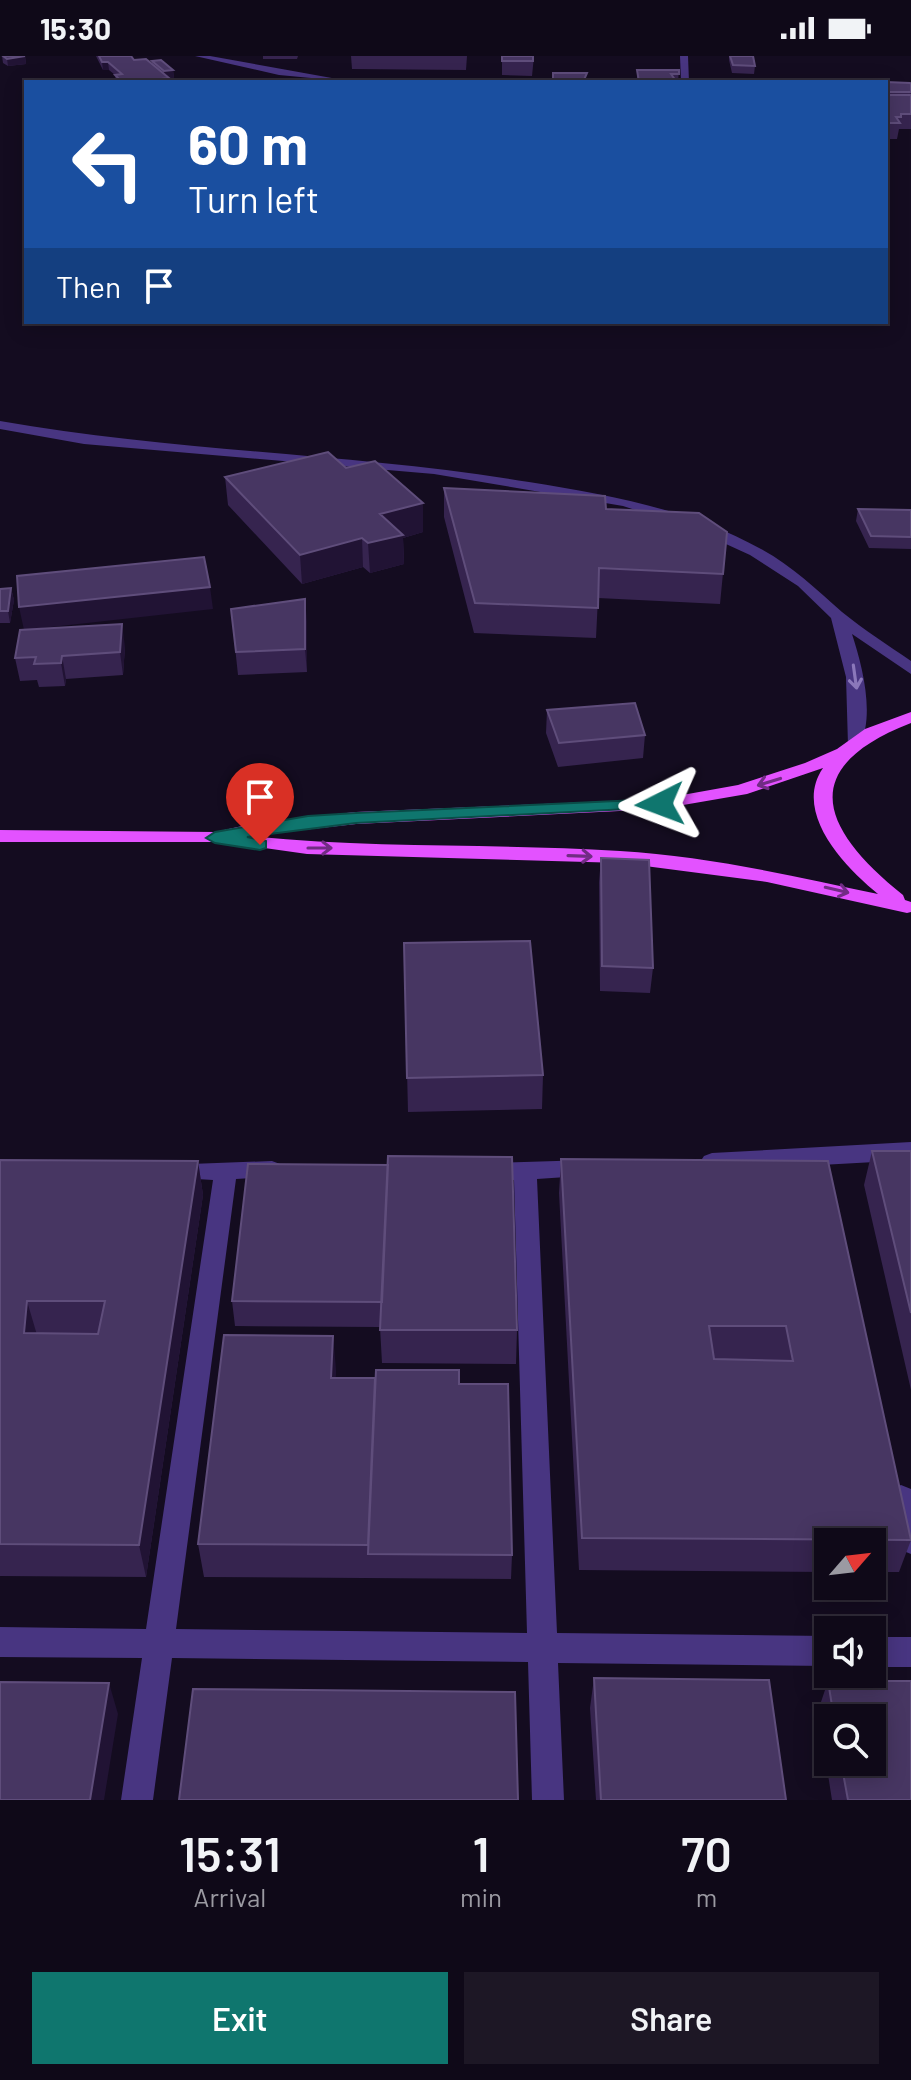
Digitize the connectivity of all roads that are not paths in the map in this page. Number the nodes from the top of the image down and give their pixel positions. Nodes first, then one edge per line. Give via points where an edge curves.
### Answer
1 (199, 56) edge
2 (684, 56) edge
3 (334, 80) edge
4 (685, 80) edge
5 (0, 425) edge
6 (838, 616) junction
7 (911, 669) edge
8 (911, 717) edge
9 (847, 747) junction
10 (0, 836) edge
11 (215, 838) junction
12 (909, 908) edge
13 (911, 1151) edge
14 (824, 1155) junction
15 (682, 1163) edge
16 (604, 1168) edge
17 (226, 1170) junction
18 (289, 1170) edge
19 (151, 1171) edge
20 (462, 1172) edge
21 (525, 1173) junction
22 (831, 1186) edge
23 (897, 1480) edge
24 (911, 1541) edge
25 (0, 1642) edge
26 (159, 1643) junction
27 (542, 1648) junction
28 (814, 1651) edge
29 (886, 1652) edge
30 (911, 1652) edge
31 (137, 1800) edge
32 (548, 1800) edge

1 - 3 street
2 - 4 street
5 - 6 street via 84,440 434,470 626,502 755,552 803,583
6 - 7 street
6 -> 9 street via 856,676 858,708
8 - 9 main road via 883,725
9 -> 11 main road via 811,767 753,787 660,804 356,818
9 - 12 main road via 826,775 822,801 828,828 845,856
10 - 11 main road
11 -> 12 main road via 307,848 637,859 767,876
13 - 14 street
14 - 15 street
14 - 22 street
16 - 21 street
17 - 18 street
17 - 19 street
17 - 26 street
20 - 21 street
21 - 27 street
23 - 24 street
25 - 26 street
26 - 27 street
26 - 31 street
27 - 28 street
27 - 32 street
29 - 30 street

